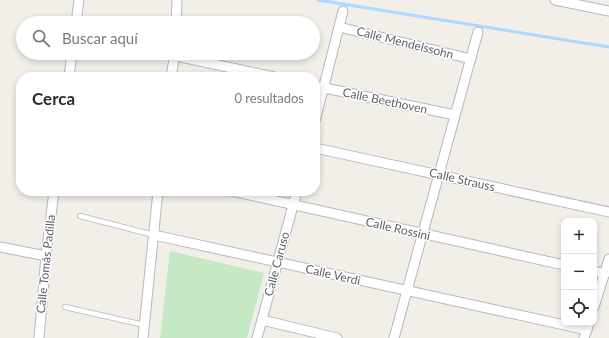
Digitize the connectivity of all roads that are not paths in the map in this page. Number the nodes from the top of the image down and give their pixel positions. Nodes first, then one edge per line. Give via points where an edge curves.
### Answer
1 (79, 0) edge
2 (177, 0) edge
3 (554, 0) edge
4 (596, 4) edge
5 (609, 10) edge
6 (343, 11) dead end
7 (77, 16) edge
8 (176, 16) edge
9 (339, 27) junction
10 (478, 32) dead end
11 (471, 59) junction
12 (71, 60) edge
13 (174, 60) edge
14 (198, 60) edge
15 (70, 72) edge
16 (172, 72) edge
17 (252, 72) edge
18 (320, 84) edge
19 (320, 87) edge
20 (455, 115) junction
21 (320, 149) edge
22 (439, 174) junction
23 (53, 196) edge
24 (158, 196) edge
25 (254, 196) edge
26 (296, 196) edge
27 (293, 205) junction
28 (609, 212) edge
29 (80, 216) dead end
30 (423, 234) junction
31 (154, 235) junction
32 (0, 247) edge
33 (46, 256) junction
34 (609, 259) edge
35 (278, 262) junction
36 (561, 264) edge
37 (597, 272) edge
38 (605, 274) junction
39 (407, 291) junction
40 (597, 298) edge
41 (65, 307) dead end
42 (262, 320) junction
43 (144, 325) junction
44 (586, 330) edge
45 (39, 338) edge
46 (143, 338) edge
47 (257, 338) edge
48 (337, 338) edge
49 (394, 338) edge

1 - 7 street
2 - 8 street
3 - 4 street
4 - 5 street
6 - 9 street
9 - 11 street, Calle Mendelssohn
9 - 18 street
10 - 11 street
11 - 20 street
12 - 15 street
13 - 16 street
14 - 17 street
19 - 20 street, Calle Beethoven
20 - 22 street
21 - 22 street, Calle Strauss
22 - 28 street, Calle Strauss
22 - 30 street
23 - 33 street, Calle Tomás Padilla
24 - 31 street
25 - 27 street, Calle Rossini
26 - 27 street, Calle Caruso
27 - 30 street, Calle Rossini
27 - 35 street, Calle Caruso
29 - 31 lane, Calle Verdi
30 - 36 street, Calle Rossini
30 - 39 street
31 - 35 street, Calle Verdi
31 - 43 street
32 - 33 street
33 - 45 street, Calle Tomás Padilla
34 - 38 street
35 - 39 street, Calle Verdi
35 - 42 street, Calle Caruso
37 - 38 street
38 - 40 street
39 - 44 street, Calle Verdi
39 - 49 street
41 - 43 lane
42 - 47 street, Calle Caruso
42 - 48 street
43 - 46 street

